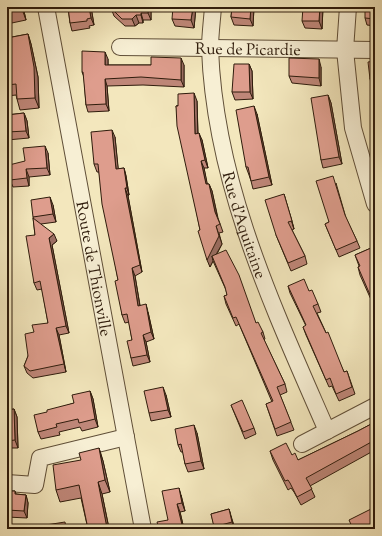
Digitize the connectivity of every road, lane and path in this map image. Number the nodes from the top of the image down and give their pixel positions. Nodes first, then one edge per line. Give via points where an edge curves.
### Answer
1 (46, 7) edge
2 (213, 7) edge
3 (348, 7) edge
4 (120, 47) dead end
5 (210, 48) junction
6 (345, 50) junction
7 (375, 50) edge
8 (375, 204) edge
9 (375, 406) edge
10 (327, 431) junction
11 (126, 437) junction
12 (302, 444) dead end
13 (7, 483) edge
14 (143, 529) edge

1 - 11 street, Route de Thionville
2 - 5 street, Rue d'Aquitaine
3 - 6 street
4 - 5 street, Rue de Picardie
5 - 6 street, Rue de Picardie
5 - 10 street, Rue d'Aquitaine via 216,110 235,200 268,297
6 - 7 street, Rue de Picardie
6 - 8 street via 353,128
9 - 10 street
10 - 12 street
11 - 13 street via 40,458 35,485
11 - 14 street, Route de Thionville

